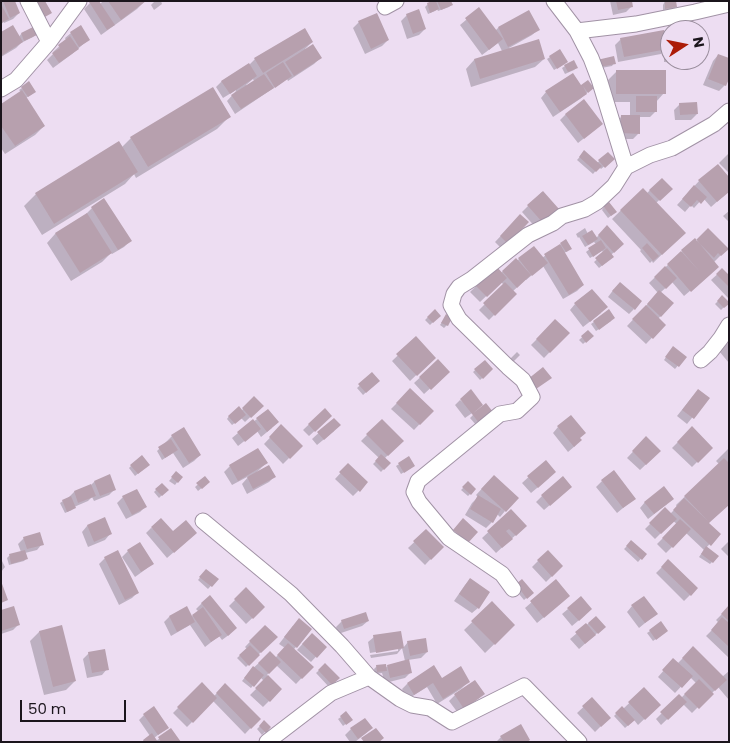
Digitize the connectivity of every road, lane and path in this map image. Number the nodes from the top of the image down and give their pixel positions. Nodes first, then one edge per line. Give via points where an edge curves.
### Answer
1 (28, 1) edge
2 (79, 1) edge
3 (554, 1) edge
4 (729, 4) edge
5 (577, 31) junction
6 (49, 42) junction
7 (1, 89) edge
8 (729, 111) edge
9 (626, 167) junction
10 (729, 325) edge
11 (701, 360) dead end
12 (203, 520) dead end
13 (513, 589) dead end
14 (369, 677) junction
15 (267, 742) edge
16 (579, 742) edge

1 - 6 street
2 - 6 street
3 - 5 street
4 - 5 street via 636,24
5 - 9 street via 599,79
6 - 7 street via 16,80
8 - 9 street via 714,124 672,148
9 - 13 street via 614,186 597,202 528,235 459,287 451,305 459,319 523,380 532,397 517,411 500,414 418,481 414,492 449,538 502,574
10 - 11 street
12 - 14 street via 291,594
14 - 15 street via 331,694
14 - 16 street via 400,699 430,708 452,722 524,686

